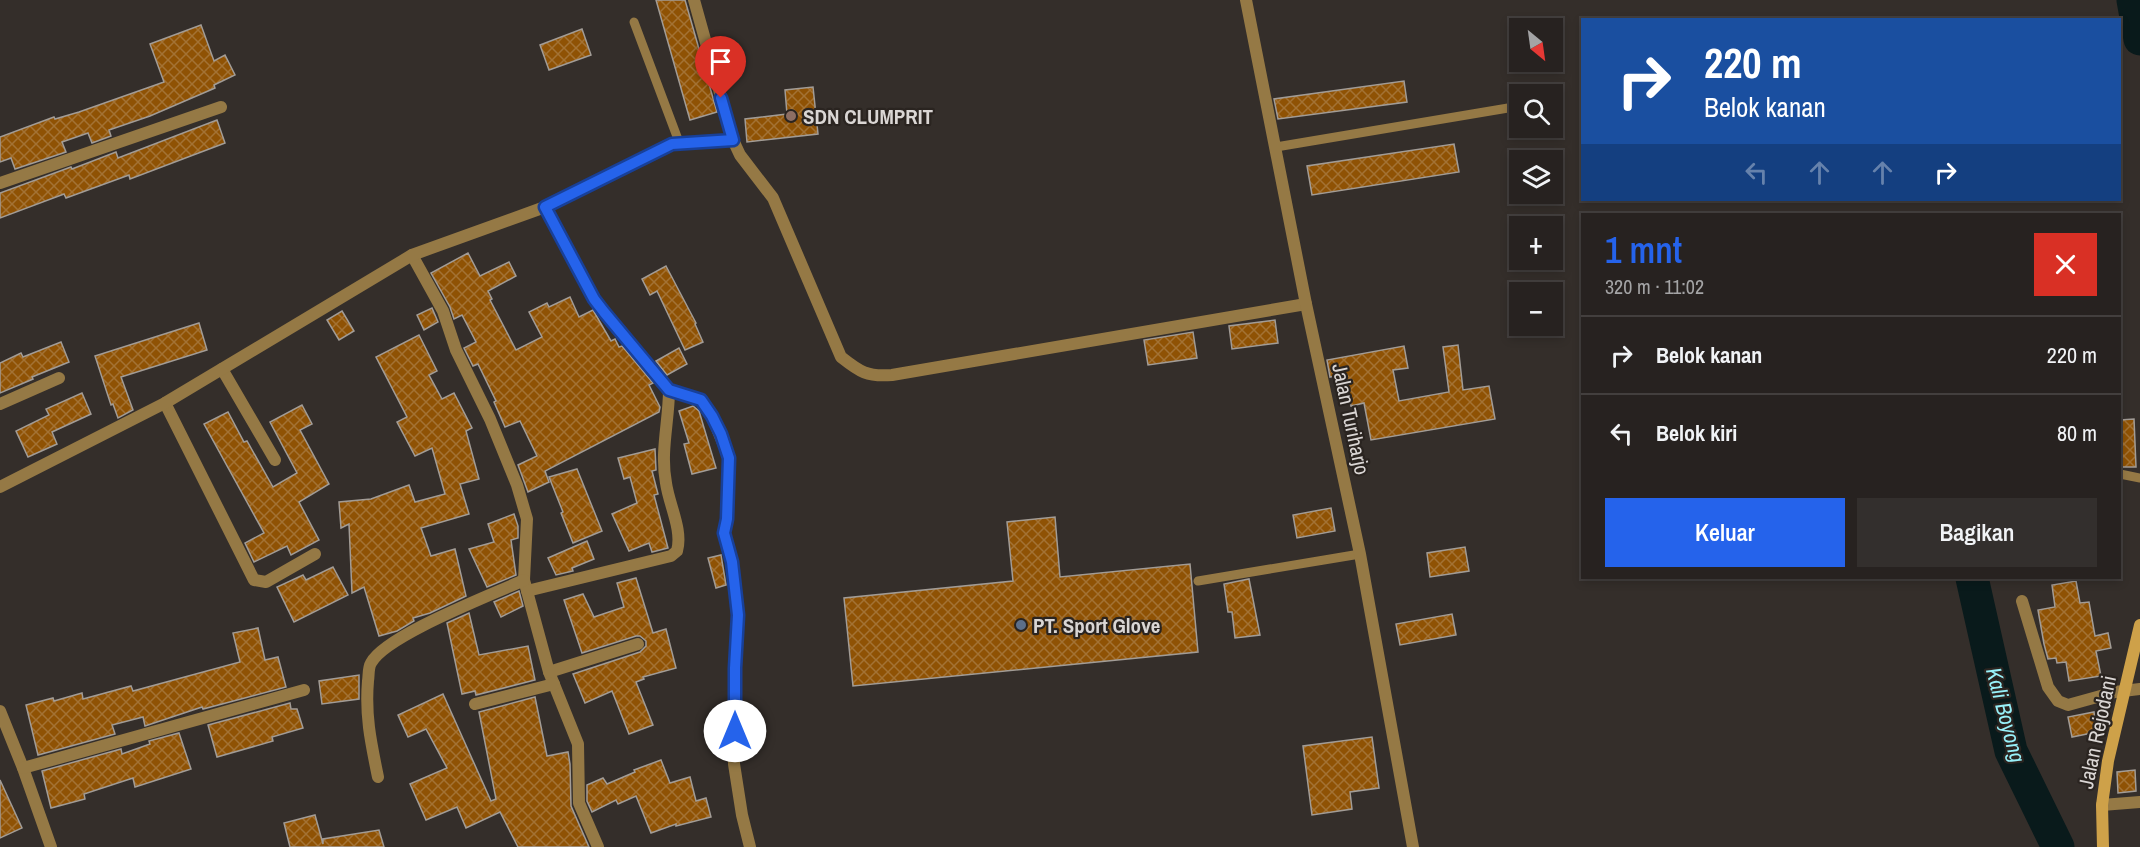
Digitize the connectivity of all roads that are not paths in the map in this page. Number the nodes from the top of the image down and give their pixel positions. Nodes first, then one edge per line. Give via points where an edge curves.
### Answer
1 (694, 0) edge
2 (1246, 0) edge
3 (634, 22) dead end
4 (221, 107) dead end
5 (1509, 108) edge
6 (733, 140) junction
7 (679, 142) junction
8 (1276, 147) junction
9 (0, 183) edge
10 (545, 207) junction
11 (412, 255) junction
12 (1306, 304) junction
13 (222, 369) junction
14 (59, 378) dead end
15 (669, 390) junction
16 (165, 403) junction
17 (0, 404) edge
18 (275, 460) dead end
19 (2121, 474) edge
20 (2140, 478) edge
21 (0, 487) edge
22 (315, 554) dead end
23 (1360, 554) junction
24 (1198, 581) dead end
25 (525, 585) junction
26 (2022, 601) dead end
27 (2140, 625) edge
28 (638, 644) dead end
29 (552, 678) junction
30 (2140, 689) edge
31 (304, 690) dead end
32 (2125, 691) junction
33 (475, 704) dead end
34 (0, 711) edge
35 (23, 768) junction
36 (378, 777) dead end
37 (2140, 802) edge
38 (2102, 804) junction
39 (51, 847) edge
40 (598, 847) edge
41 (750, 847) edge
42 (1413, 847) edge
43 (2103, 847) edge

1 - 6 street
2 - 8 street, Jalan Turiharjo
3 - 7 lane
4 - 9 street
5 - 8 lane
6 - 7 street
6 - 12 street via 773,198 841,357 874,376
7 - 10 street
8 - 12 street, Jalan Turiharjo
10 - 11 street
10 - 15 street via 594,299
11 - 13 street
11 - 25 street via 443,311 456,350 517,485 528,519
12 - 23 street, Jalan Turiharjo
13 - 16 street
13 - 18 street
14 - 17 street
15 - 25 street via 665,482 678,534 677,551 671,556
15 - 41 street via 701,400 721,434 729,458 724,533 732,562 738,615 735,764
16 - 21 street
16 - 22 street via 254,580 266,582
19 - 20 lane
23 - 24 lane
23 - 42 street, Jalan Turiharjo
25 - 29 street
25 - 36 street via 449,613 386,646 375,657 369,665 366,703
26 - 32 street via 2048,687 2058,701 2068,705
27 - 32 main road, Jalan Rejodani
28 - 29 street
29 - 33 street
29 - 40 street via 578,744 579,804
30 - 32 street
31 - 35 street
32 - 38 main road, Jalan Rejodani
34 - 35 street
35 - 39 street
37 - 38 street
38 - 43 main road, Jalan Rejodani

